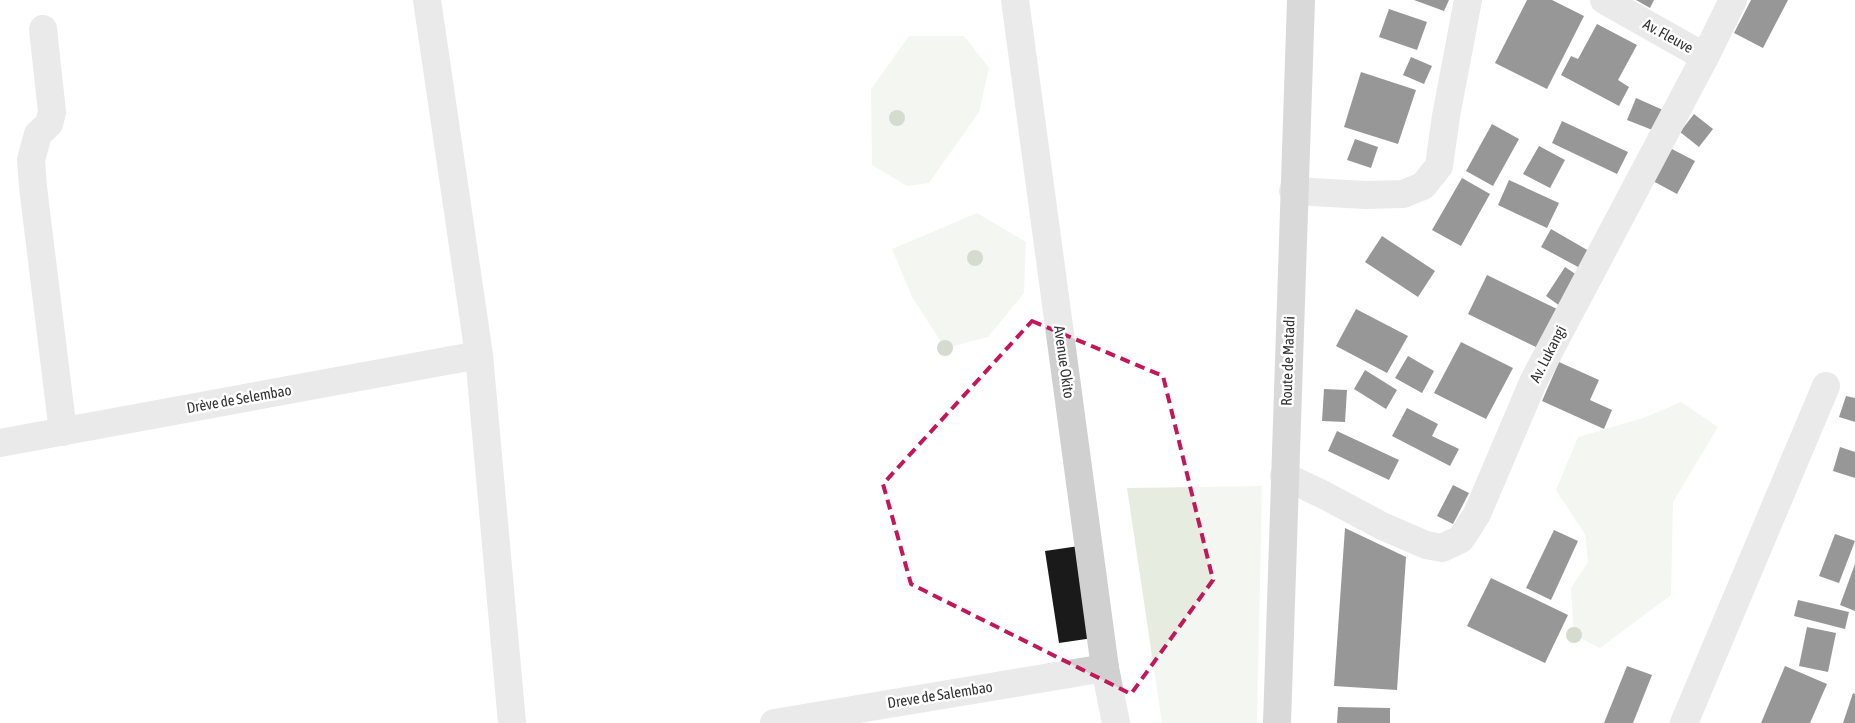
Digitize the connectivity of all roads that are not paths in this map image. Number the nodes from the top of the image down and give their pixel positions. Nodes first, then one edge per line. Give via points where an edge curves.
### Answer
1 (428, 0) edge
2 (1015, 0) edge
3 (1301, 0) edge
4 (1468, 0) edge
5 (1604, 0) edge
6 (1733, 0) edge
7 (43, 29) dead end
8 (1705, 57) junction
9 (1293, 191) junction
10 (479, 355) junction
11 (1826, 386) dead end
12 (62, 432) junction
13 (0, 443) edge
14 (1284, 476) junction
15 (1105, 668) junction
16 (512, 723) edge
17 (774, 723) edge
18 (1116, 723) edge
19 (1277, 723) edge
20 (1684, 723) edge

1 - 10 street
2 - 15 street, Avenue Okito
3 - 9 main road, Route de Matadi
4 - 9 street via 1439,166 1424,186 1403,194
5 - 8 street, Av. Fleuve
6 - 8 street, Av. Lukangi
7 - 12 street via 52,112 49,124 38,134 31,160
8 - 14 street, Av. Lukangi via 1534,380 1477,514 1461,539 1442,548 1426,545
9 - 14 main road, Route de Matadi
10 - 12 street, Drève de Selembao
10 - 16 street
11 - 20 street
12 - 13 street, Drève de Selembao
14 - 19 main road, Route de Matadi
15 - 17 street, Dreve de Salembao
15 - 18 street, Avenue Okito

